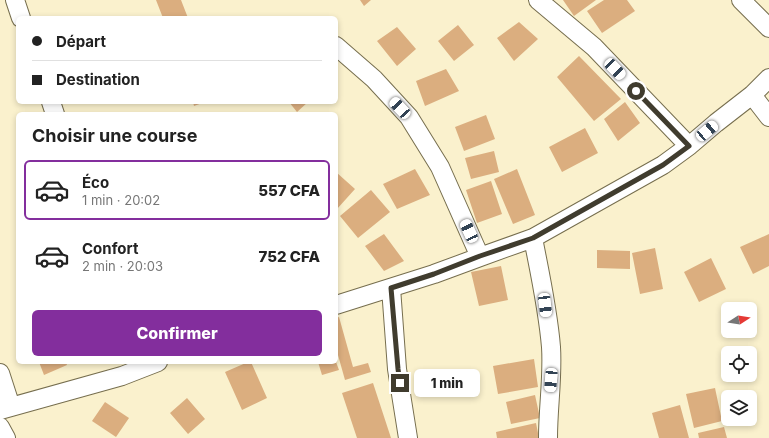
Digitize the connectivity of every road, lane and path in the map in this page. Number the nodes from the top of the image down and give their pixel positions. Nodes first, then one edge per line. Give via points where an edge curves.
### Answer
1 (15, 0) edge
2 (538, 0) edge
3 (741, 0) edge
4 (20, 16) edge
5 (769, 28) edge
6 (338, 48) edge
7 (769, 78) edge
8 (752, 95) junction
9 (769, 117) edge
10 (689, 146) junction
11 (533, 238) junction
12 (480, 256) junction
13 (391, 288) junction
14 (338, 304) edge
15 (147, 364) edge
16 (119, 369) edge
17 (0, 373) edge
18 (5, 408) edge
19 (0, 427) edge
20 (6, 438) edge
21 (408, 438) edge
22 (548, 438) edge

1 - 4 street
2 - 10 street via 594,47
3 - 5 street
6 - 12 street via 374,79 409,117 440,167
7 - 8 street
8 - 9 street
8 - 10 street
10 - 11 street via 663,165
11 - 12 street
11 - 22 street via 544,291 551,347
12 - 13 street
13 - 14 street
13 - 21 street via 398,369
15 - 16 street
16 - 18 street
17 - 18 street
19 - 20 street

